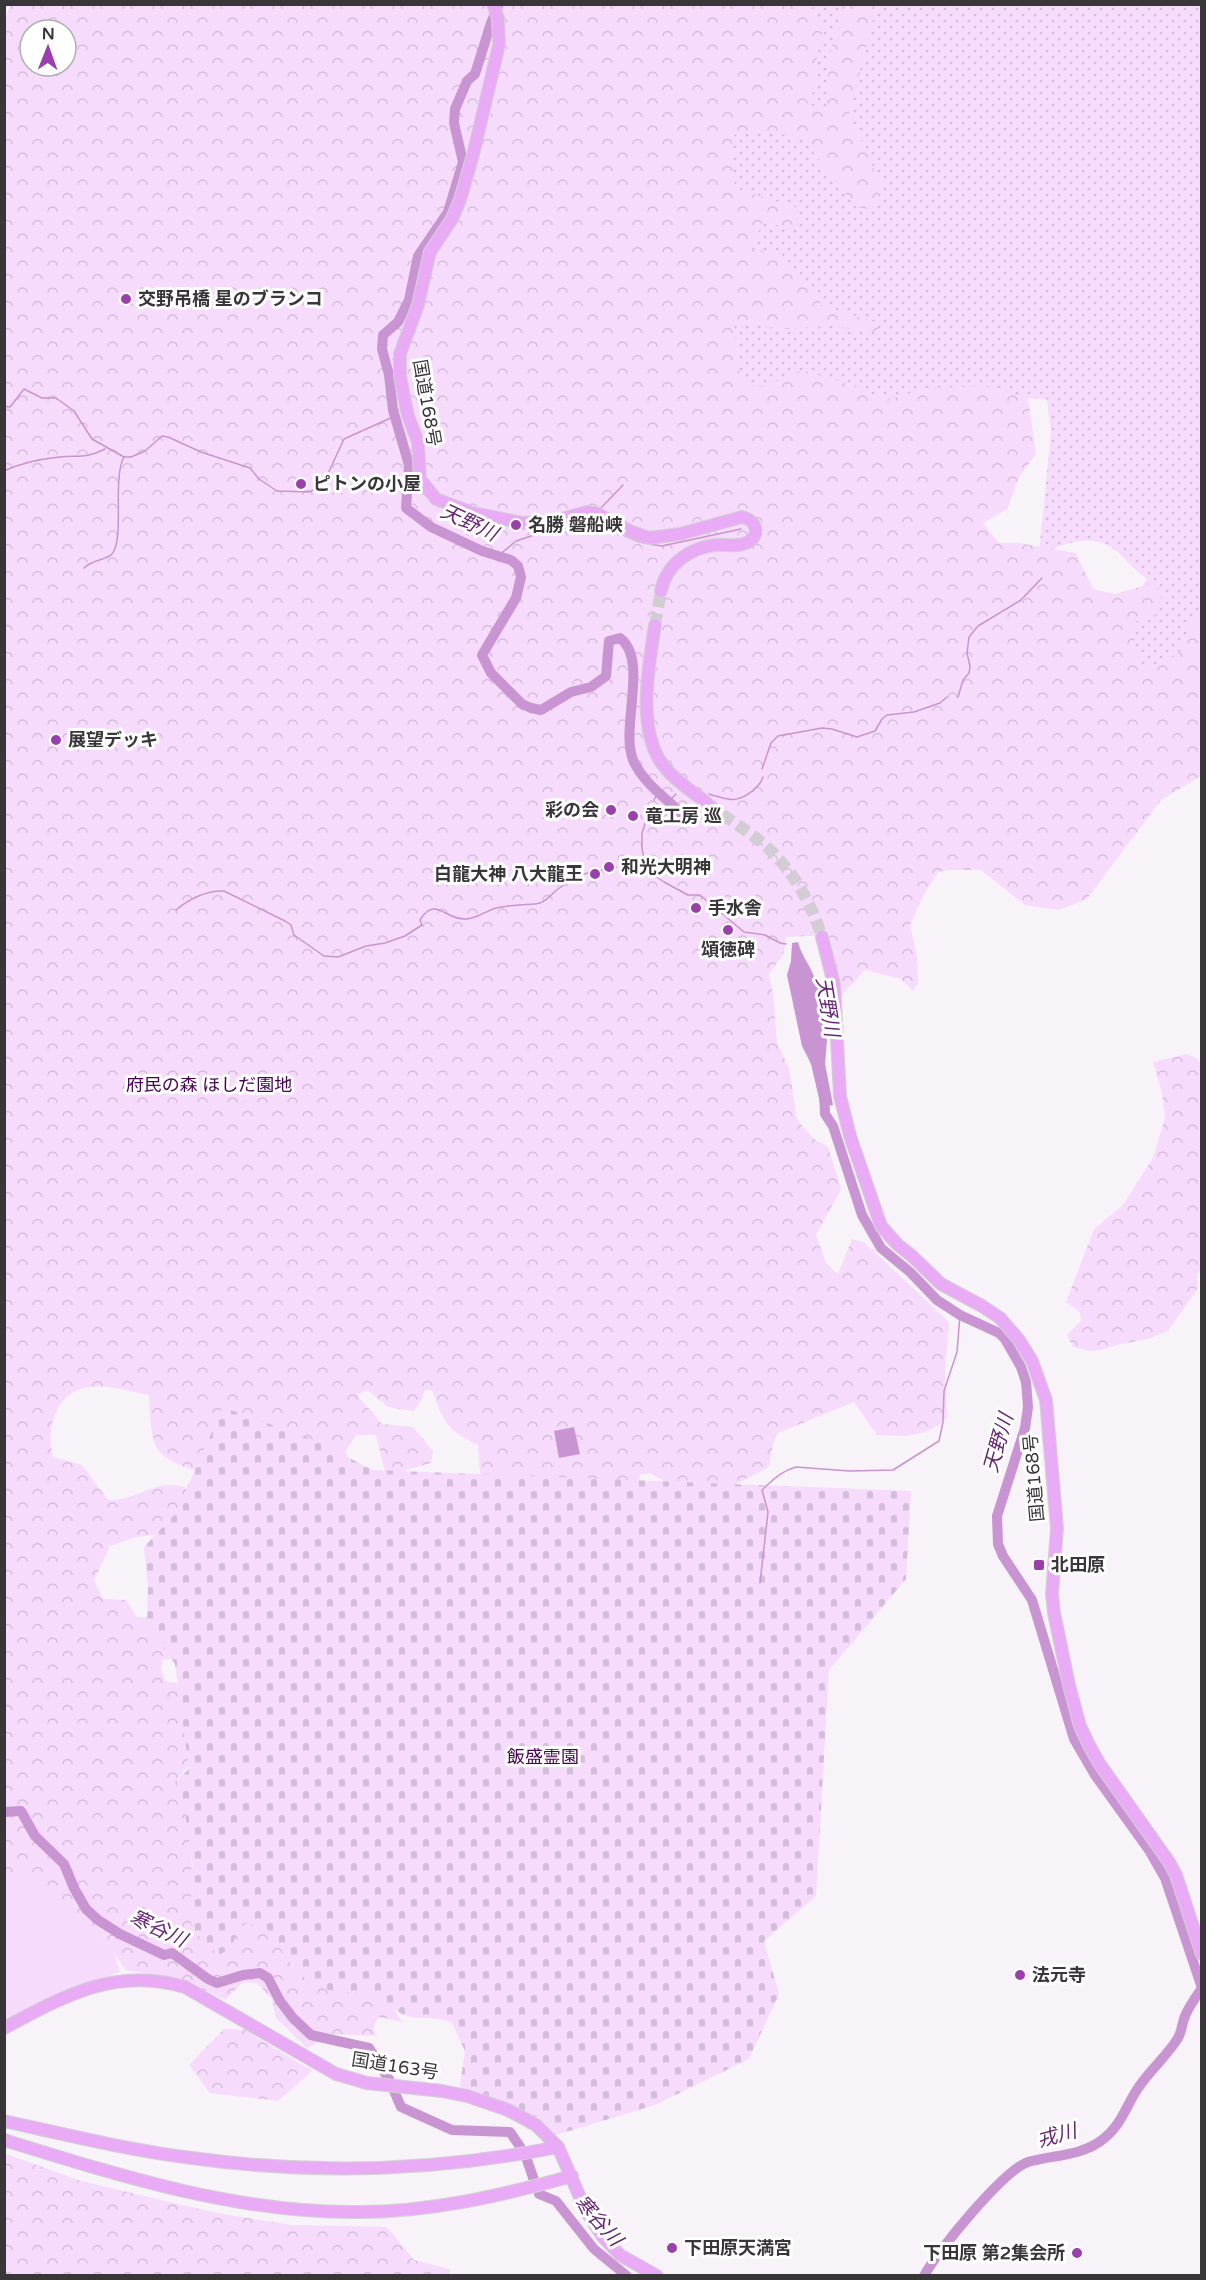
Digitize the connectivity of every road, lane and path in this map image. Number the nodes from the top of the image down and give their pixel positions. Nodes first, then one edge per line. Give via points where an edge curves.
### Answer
1 (493, 4) edge
2 (661, 591) tunnel mouth
3 (655, 625) tunnel mouth
4 (708, 804) tunnel mouth
5 (822, 937) tunnel mouth
6 (1202, 1954) edge
7 (4, 2028) edge
8 (4, 2121) edge
9 (4, 2140) edge
10 (558, 2147) junction
11 (572, 2176) junction
12 (657, 2276) edge

1 - 2 highway, 国道168号 via 500,31 497,61 460,200 430,252 418,305 400,354 408,416 418,442 420,479 436,499 501,520 543,522 588,512 650,538 742,517 755,525 751,541 701,548 686,555 668,572
3 - 4 highway via 648,686 651,740 662,764
5 - 6 highway, 国道168号 via 834,984 840,1096 881,1226 941,1284 1000,1318 1020,1340 1041,1383 1046,1400 1057,1528 1054,1613 1080,1726 1099,1763 1169,1862
7 - 10 highway, 国道163号 via 92,1986 141,1980 172,1983 198,1993 336,2074 488,2102 536,2125
8 - 10 highway via 192,2158 317,2168 451,2164
9 - 11 highway via 208,2197 328,2212 380,2212 450,2204
10 - 11 highway, 国道163号
11 - 12 highway, 国道163号 via 585,2211 603,2237 620,2254

